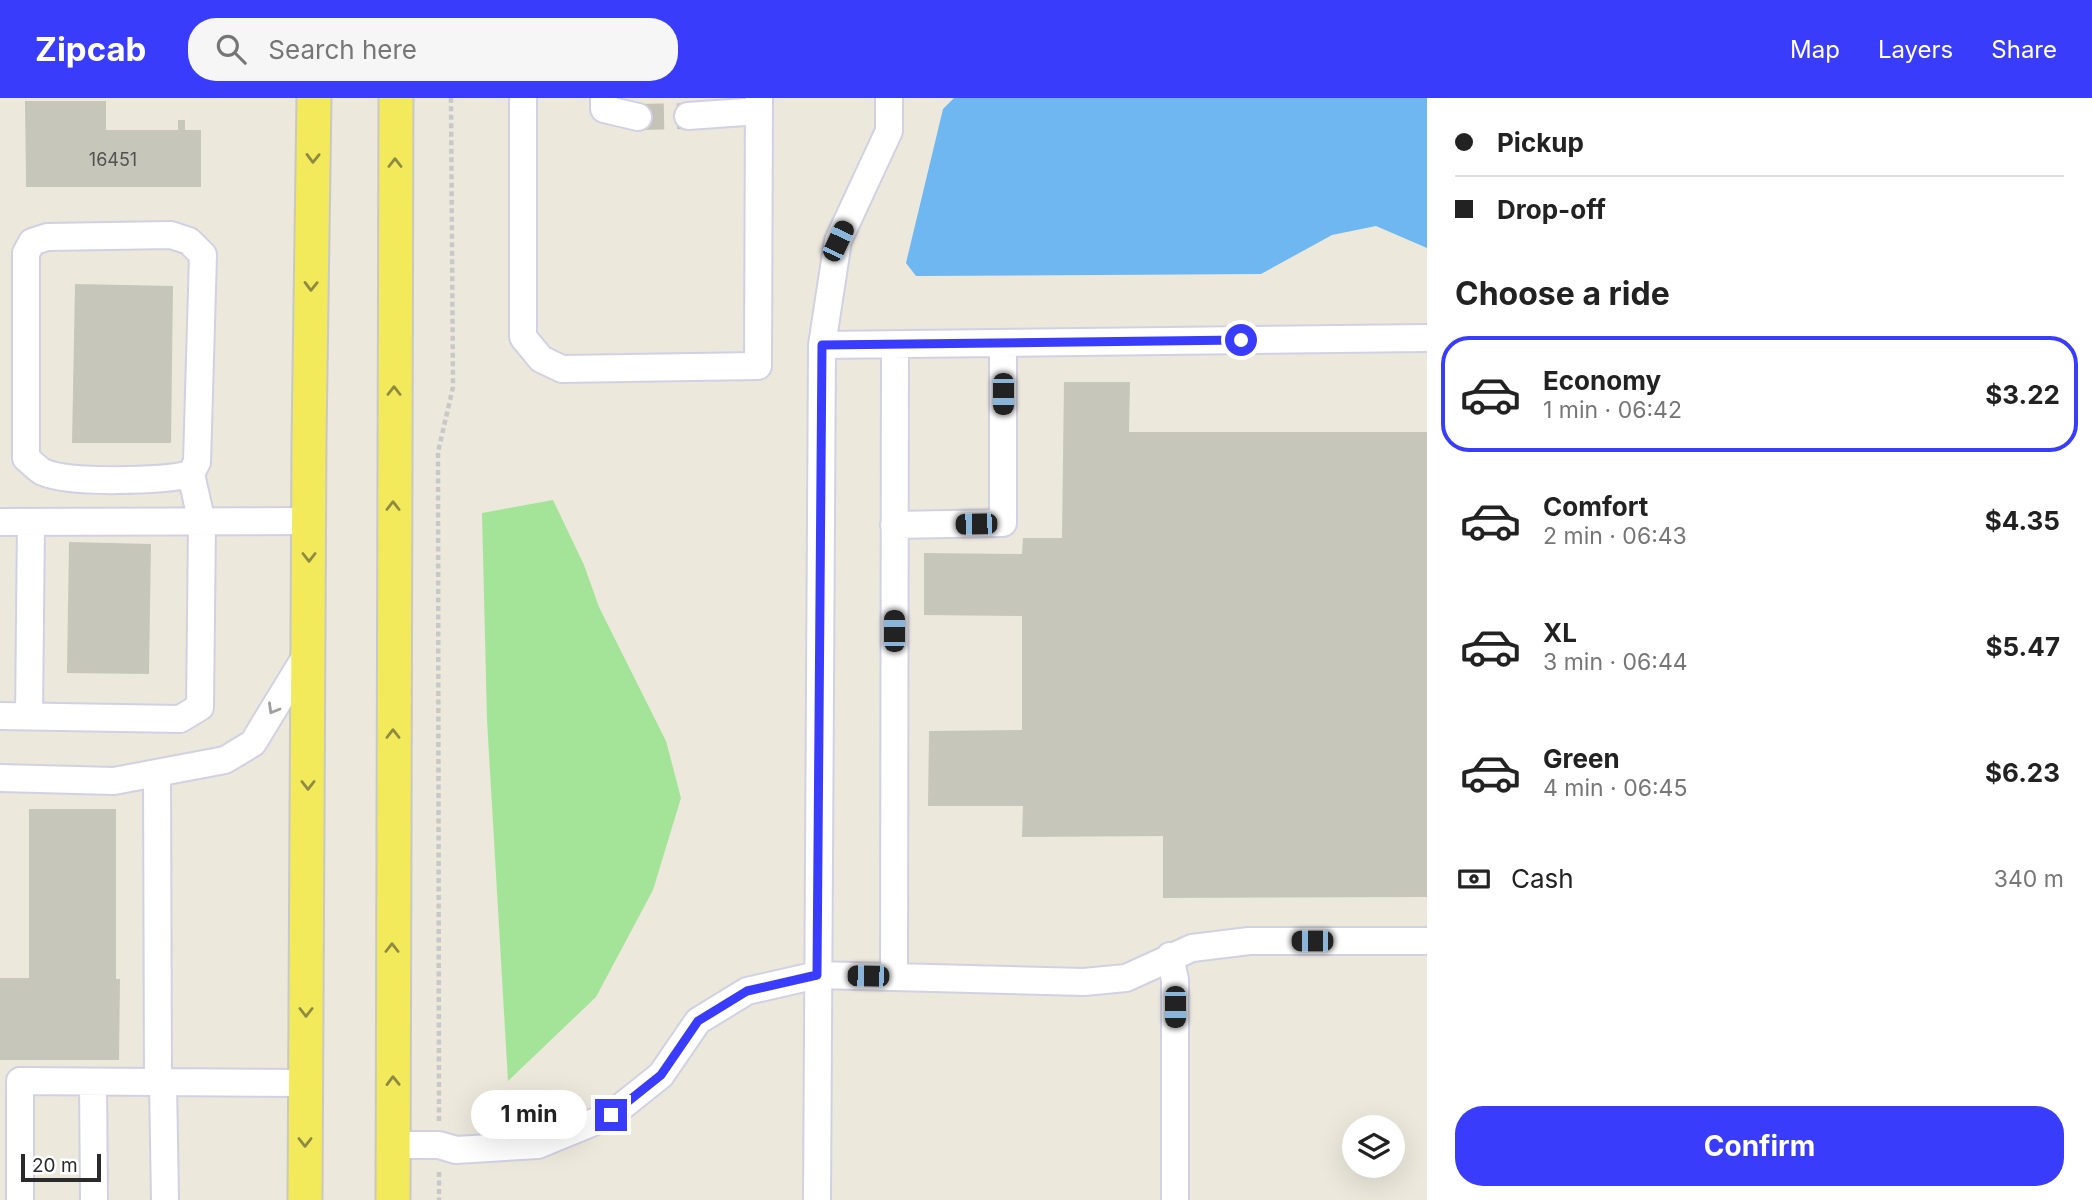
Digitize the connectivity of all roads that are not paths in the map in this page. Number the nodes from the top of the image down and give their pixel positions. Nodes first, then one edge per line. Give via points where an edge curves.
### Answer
1 (314, 98) edge
2 (396, 98) edge
3 (523, 98) edge
4 (604, 98) edge
5 (889, 98) edge
6 (759, 105) edge
7 (688, 116) tunnel mouth
8 (638, 117) tunnel mouth
9 (1427, 338) edge
10 (1003, 343) junction
11 (895, 344) junction
12 (822, 345) junction
13 (191, 474) junction
14 (309, 521) junction
15 (0, 522) edge
16 (31, 523) junction
17 (202, 523) junction
18 (894, 525) junction
19 (309, 651) junction
20 (0, 716) edge
21 (29, 716) junction
22 (157, 774) junction
23 (0, 778) edge
24 (1427, 941) edge
25 (1170, 956) junction
26 (817, 975) junction
27 (894, 977) junction
28 (93, 1082) junction
29 (160, 1082) junction
30 (305, 1083) junction
31 (10, 1084) edge
32 (393, 1145) junction
33 (20, 1200) edge
34 (94, 1200) edge
35 (164, 1200) edge
36 (305, 1200) edge
37 (393, 1200) edge
38 (817, 1200) edge
39 (1175, 1200) edge

1 -> 14 main road
32 -> 2 main road
3 - 6 lane via 523,337 541,359 562,369 758,366
4 - 8 lane via 604,109
5 - 12 lane via 888,131 838,241
6 - 7 lane
9 - 10 lane
10 - 11 lane
10 - 18 lane via 1003,523
11 - 12 lane
11 - 18 lane
12 - 26 lane
13 - 13 lane via 198,449 203,255 189,241 171,235 47,237 32,242 26,253 26,458 42,472 67,478 169,480
13 - 17 lane
14 - 17 lane
14 -> 19 main road
15 - 16 lane
16 - 17 lane
16 - 21 lane
17 - 21 lane via 200,707 180,719
18 - 27 lane
19 -> 22 lane via 253,743 225,760
19 -> 30 main road
20 - 21 lane
22 - 23 lane via 114,781
22 - 29 lane
24 - 25 lane via 1249,941 1192,948
25 - 27 lane via 1126,978 1084,982
25 - 39 lane via 1175,980
26 - 27 lane
26 - 32 lane via 747,991 698,1021 661,1075 611,1115 538,1145 456,1150 439,1145
26 - 38 lane
28 - 29 lane
28 - 31 lane
28 - 34 lane
29 - 30 lane
29 - 35 lane
30 -> 36 main road
31 - 33 lane
32 - 37 main road

